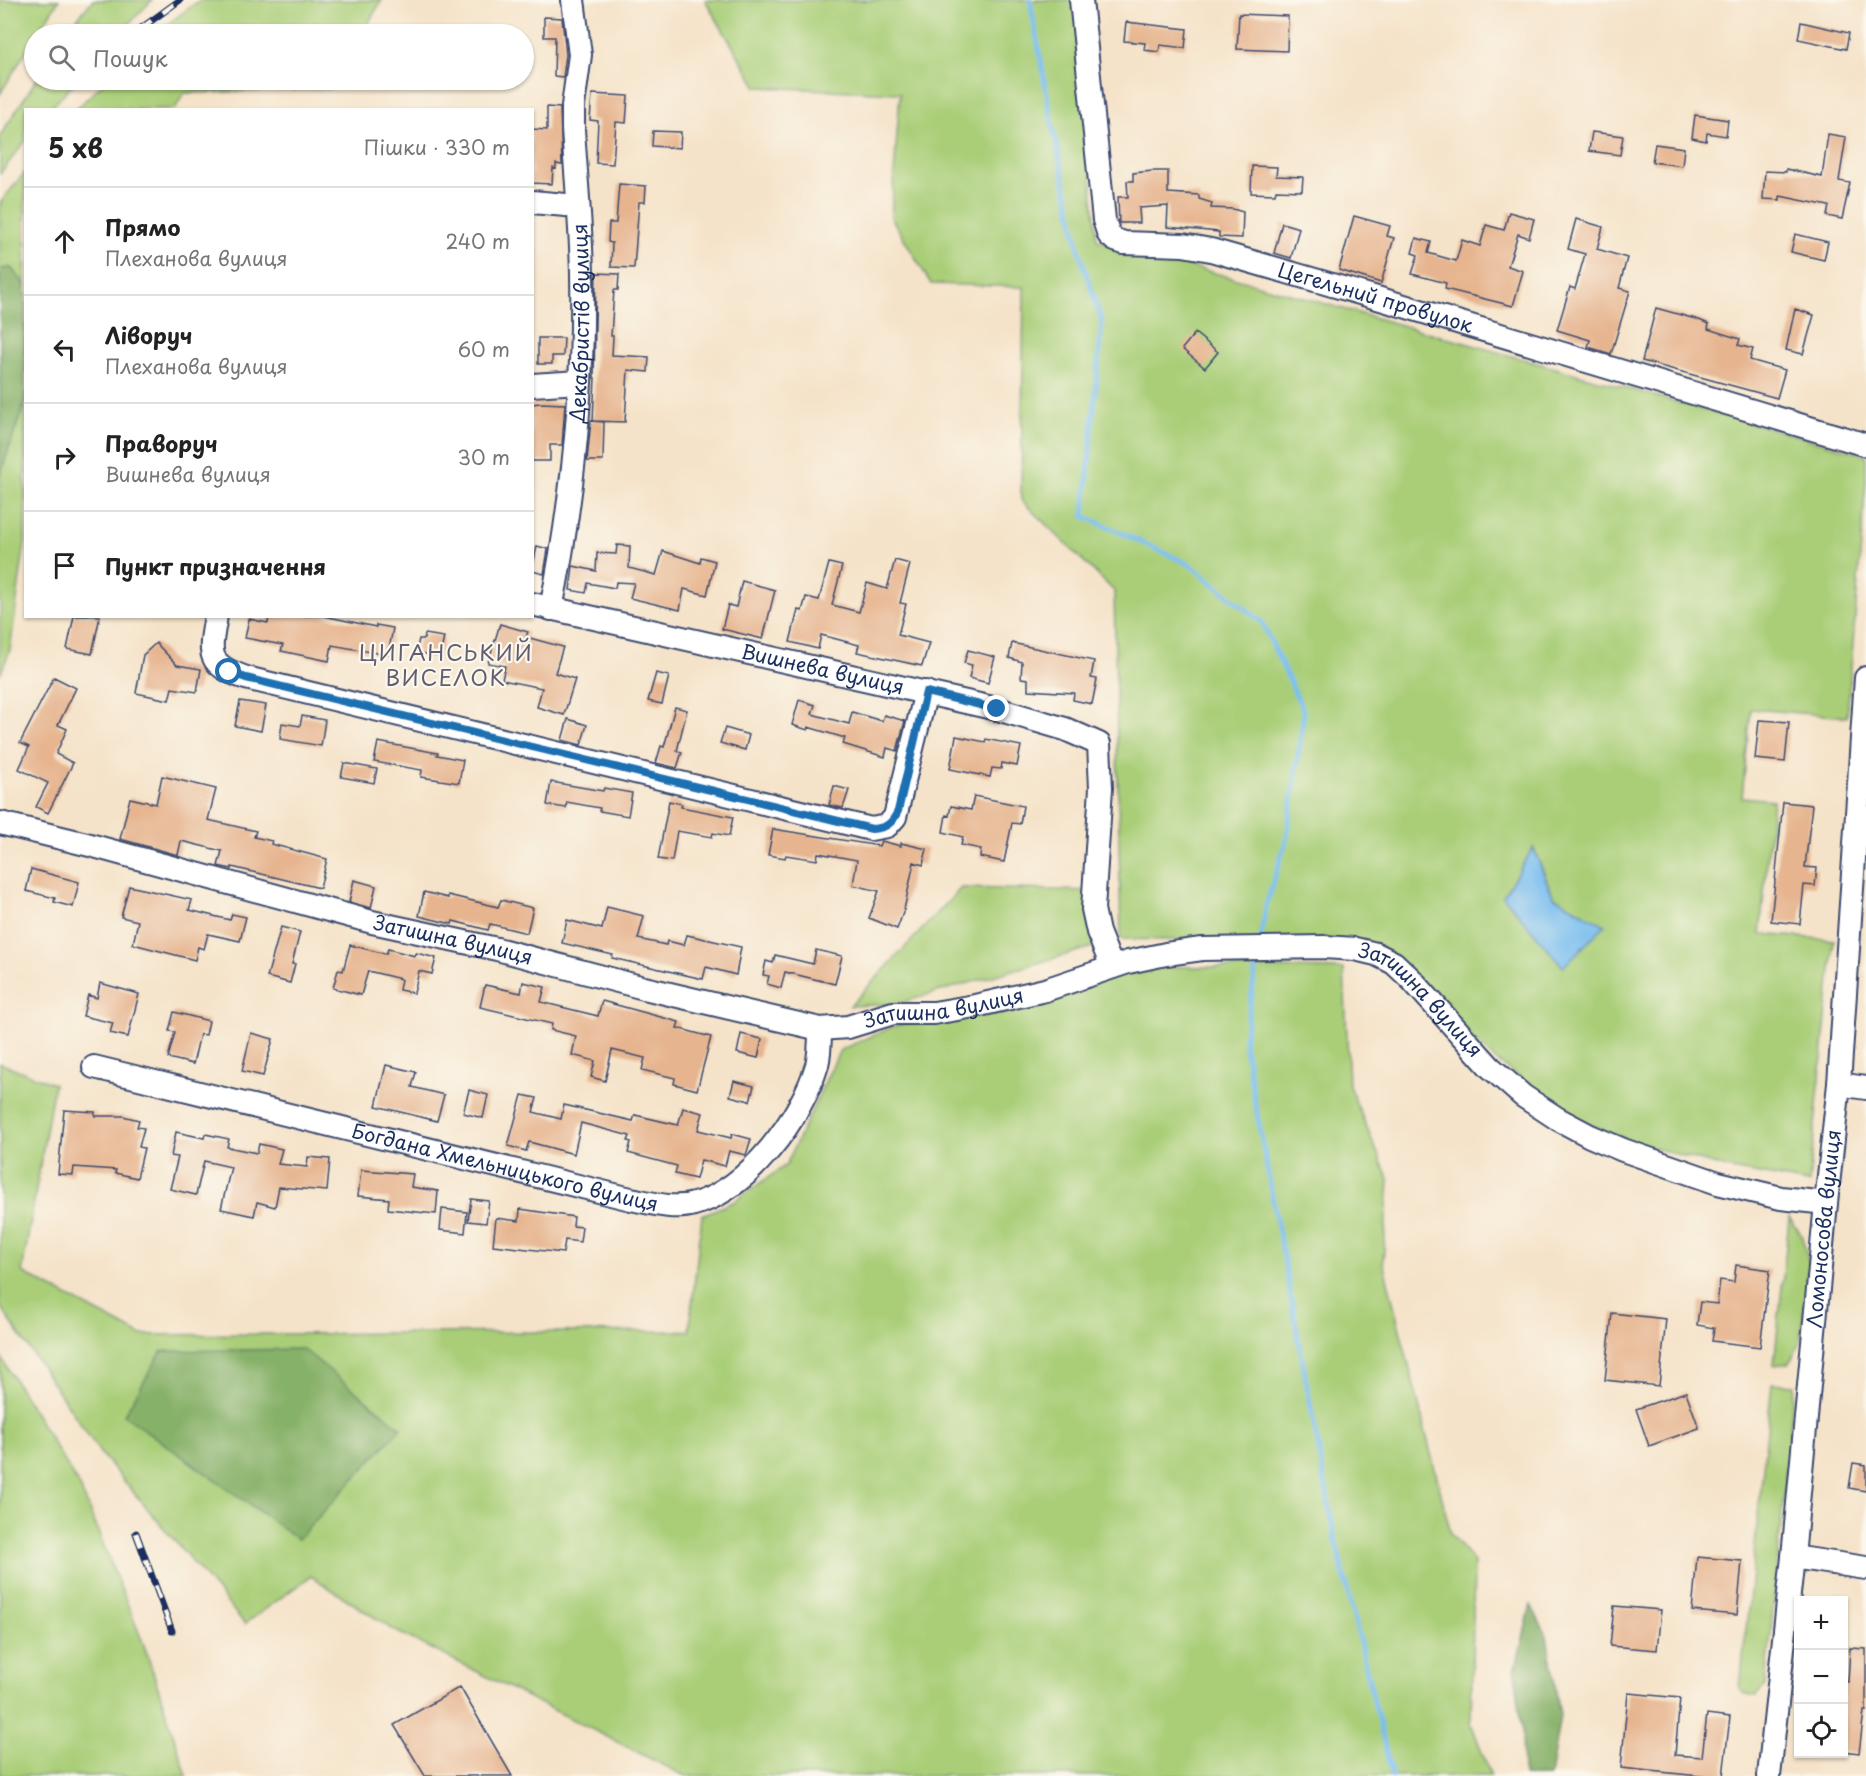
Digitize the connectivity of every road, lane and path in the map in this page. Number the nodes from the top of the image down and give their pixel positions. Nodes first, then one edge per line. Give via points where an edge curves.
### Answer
1 (573, 0) edge
2 (1081, 0) edge
3 (534, 202) edge
4 (578, 206) junction
5 (580, 382) junction
6 (534, 385) edge
7 (1866, 445) edge
8 (542, 606) edge
9 (216, 618) edge
10 (1866, 678) edge
11 (926, 692) junction
12 (0, 822) edge
13 (1112, 967) junction
14 (820, 1029) junction
15 (94, 1067) dead end
16 (1839, 1084) junction
17 (1866, 1088) edge
18 (1826, 1203) junction
19 (1793, 1557) junction
20 (1866, 1568) edge
21 (1769, 1776) edge

1 - 4 street, Декабристів вулиця via 580,55 573,114
2 - 7 street, Цегельний провулок via 1104,220 1115,240 1211,250
3 - 4 street
4 - 5 street, Декабристів вулиця via 582,275
5 - 6 street
5 - 8 street, Декабристів вулиця via 562,546
8 - 11 street, Вишнева вулиця
9 - 11 street via 211,648 214,659 220,667 246,678 872,829 887,826 898,811
10 - 16 street, Ломоносова вулиця
11 - 13 street, Вишнева вулиця via 1065,729 1099,744 1101,788 1093,909
12 - 14 street, Затишна вулиця via 372,922
13 - 14 street, Затишна вулиця via 1045,990 957,1010 893,1013 848,1027
13 - 18 street, Затишна вулиця via 1202,949 1341,947 1368,951 1394,963 1412,980 1506,1082 1540,1108 1590,1136 1719,1183 1781,1198
14 - 15 street, Богдана Хмельницького вулиця via 819,1054 809,1083 766,1154 731,1187 687,1206 631,1199
16 - 17 street
16 - 18 street, Ломоносова вулиця
18 - 19 street, Ломоносова вулиця
19 - 20 street
19 - 21 street, Ломоносова вулиця

